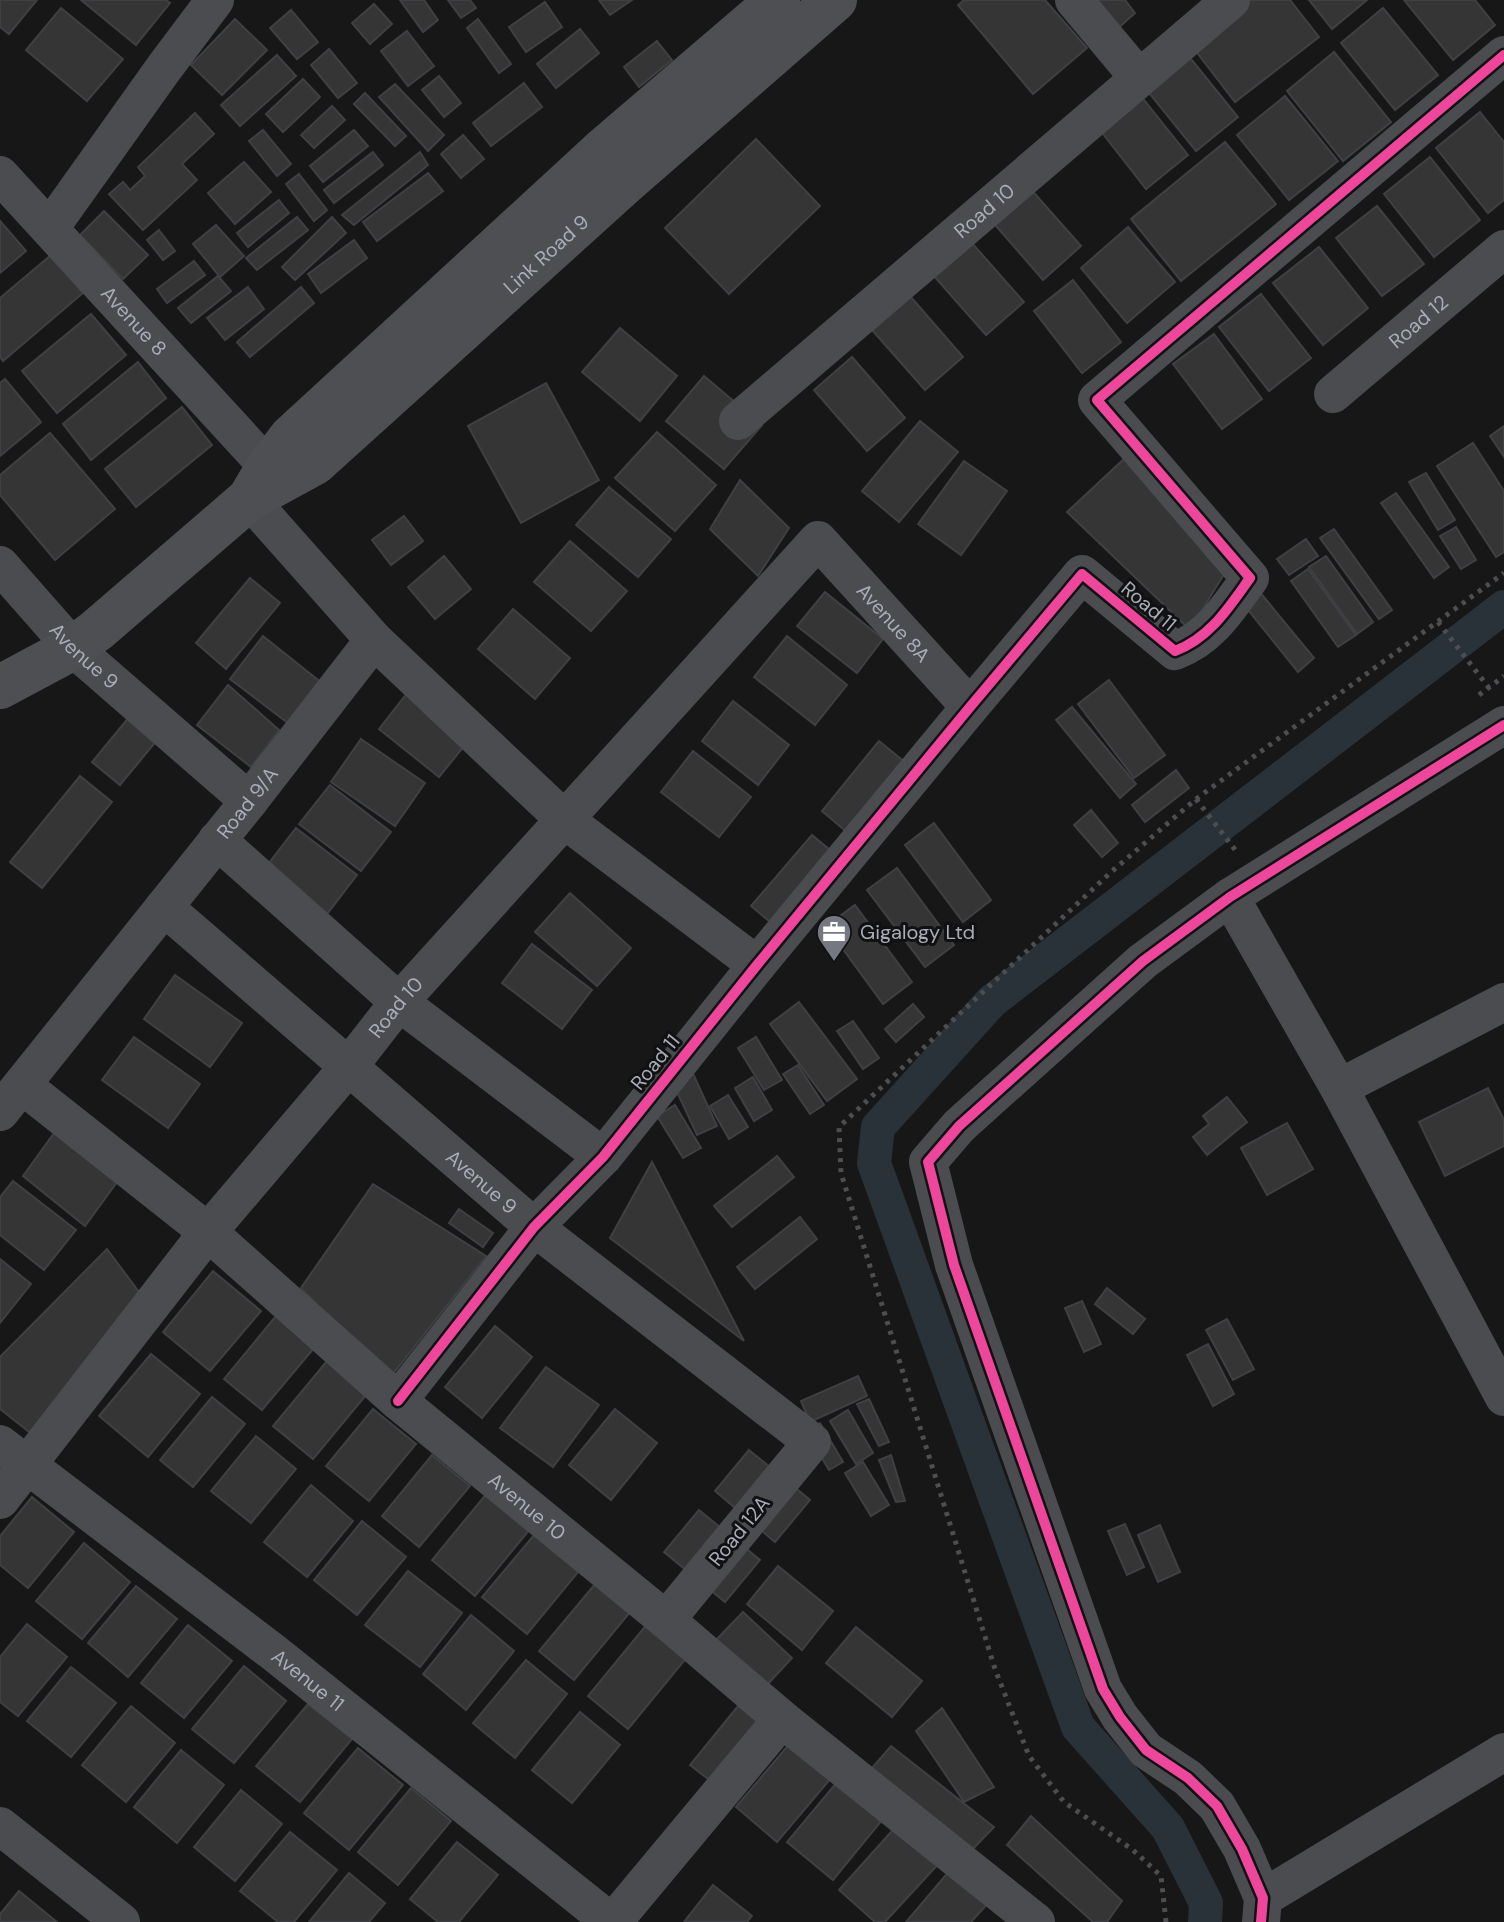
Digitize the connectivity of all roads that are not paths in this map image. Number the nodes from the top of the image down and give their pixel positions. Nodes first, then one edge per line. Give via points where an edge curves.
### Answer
1 (215, 0) edge
2 (778, 0) edge
3 (835, 0) edge
4 (1074, 0) edge
5 (1231, 0) edge
6 (1504, 55) edge
7 (1139, 78) junction
8 (0, 175) edge
9 (50, 228) junction
10 (1504, 249) edge
11 (1333, 394) dead end
12 (738, 421) dead end
13 (258, 483) junction
14 (818, 540) joint
15 (0, 565) edge
16 (374, 640) junction
17 (73, 648) junction
18 (0, 687) edge
19 (970, 707) junction
20 (1504, 725) edge
21 (249, 801) junction
22 (565, 820) junction
23 (217, 840) junction
24 (1230, 897) junction
25 (164, 907) junction
26 (757, 965) junction
27 (399, 1002) junction
28 (1504, 1002) edge
29 (349, 1066) junction
30 (1339, 1088) junction
31 (11, 1098) edge
32 (603, 1157) junction
33 (534, 1227) junction
34 (208, 1232) junction
35 (1504, 1397) edge
36 (398, 1401) junction
37 (812, 1442) joint
38 (13, 1455) edge
39 (0, 1500) edge
40 (666, 1620) junction
41 (782, 1719) junction
42 (1504, 1752) edge
43 (0, 1826) edge
44 (1262, 1910) edge
45 (121, 1922) edge
46 (612, 1922) edge
47 (1036, 1922) edge

1 - 9 street
2 - 13 main road, Link Road 9 via 593,159 291,437
3 - 13 main road, Link Road 9 via 315,463
4 - 7 street
5 - 7 street, Road 10
6 - 19 street, Road 11 via 1097,400 1250,578 1220,620 1190,646 1175,651 1082,574
7 - 12 street, Road 10
8 - 9 street, Avenue 8
9 - 13 street, Avenue 8
10 - 11 street, Road 12
13 - 16 street
13 - 17 main road, Link Road 9
14 - 19 street, Avenue 8A
14 - 22 street, Road 10
15 - 17 street, Avenue 9
16 - 21 street, Road 9/A
16 - 22 street
17 - 18 main road, Link Road 9
17 - 21 street, Avenue 9
19 - 26 street, Road 11
20 - 24 street
21 - 23 street, Road 9/A
22 - 26 street
22 - 27 street, Road 10
23 - 25 street, Road 9/A
23 - 27 street
24 - 30 street
24 - 44 street via 1143,961 959,1126 928,1162 954,1265 1103,1689 1146,1750 1188,1778 1217,1806 1242,1849
25 - 29 street, Avenue 9
25 - 31 street, Road 9/A
26 - 32 street, Road 11
27 - 29 street, Road 10
27 - 32 street
28 - 30 street
29 - 33 street, Avenue 9
29 - 34 street, Road 10
30 - 35 street
31 - 34 street, Avenue 10
32 - 33 street, Road 11
33 - 36 street, Road 11
33 - 37 street, Avenue 9
34 - 36 street, Avenue 10
34 - 38 street, Road 10
36 - 40 street, Avenue 10
37 - 40 street, Road 12A
38 - 39 street, Road 10
38 - 46 street, Avenue 11 via 273,1652
40 - 41 street, Avenue 10
41 - 46 street
41 - 47 street, Avenue 10
42 - 44 street
43 - 45 street

